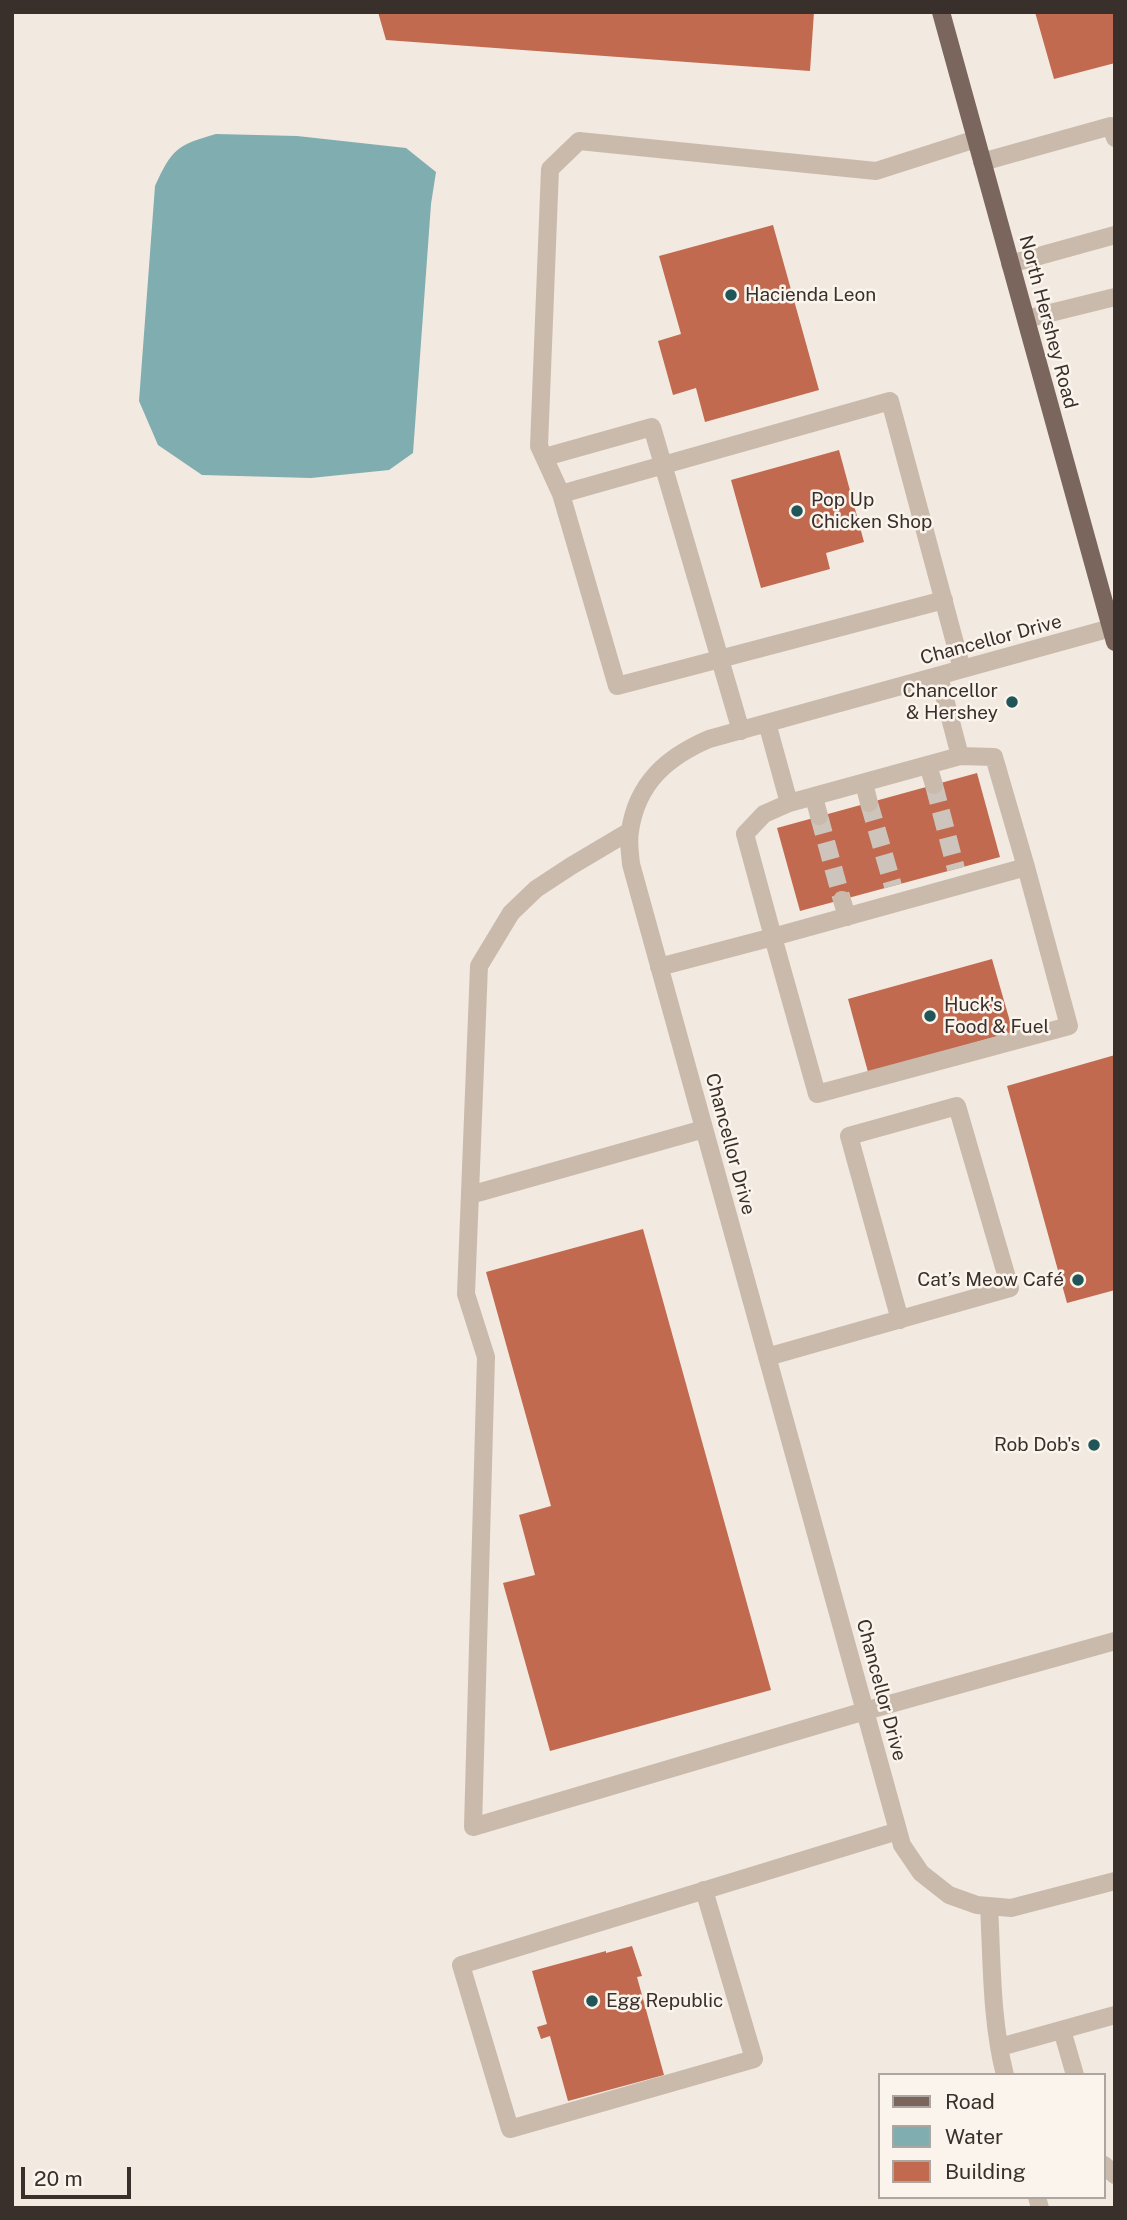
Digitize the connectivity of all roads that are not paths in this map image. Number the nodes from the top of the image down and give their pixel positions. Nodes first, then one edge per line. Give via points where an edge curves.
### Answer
1 (941, 12) edge
2 (1115, 138) edge
3 (976, 139) junction
4 (982, 162) junction
5 (1115, 234) edge
6 (1010, 264) junction
7 (1115, 297) edge
8 (1026, 319) junction
9 (545, 457) junction
10 (663, 465) junction
11 (561, 494) junction
12 (944, 600) junction
13 (1113, 633) edge
14 (720, 659) junction
15 (962, 669) junction
16 (939, 676) junction
17 (766, 723) junction
18 (741, 731) junction
19 (960, 756) junction
20 (928, 765) junction
21 (864, 783) junction
22 (934, 785) tunnel mouth
23 (814, 797) junction
24 (789, 803) junction
25 (869, 803) tunnel mouth
26 (820, 816) tunnel mouth
27 (629, 831) junction
28 (1026, 867) junction
29 (772, 937) junction
30 (659, 967) junction
31 (704, 1129) junction
32 (470, 1195) junction
33 (900, 1320) junction
34 (767, 1357) junction
35 (1115, 1642) edge
36 (865, 1711) junction
37 (898, 1831) junction
38 (1115, 1881) edge
39 (704, 1891) junction
40 (989, 1906) junction
41 (1115, 2015) edge
42 (1062, 2030) junction
43 (1000, 2047) junction
44 (1005, 2073) edge
45 (1074, 2073) edge

1 - 3 main road, North Hershey Road
2 - 4 street via 1111,126
3 - 4 main road, North Hershey Road
3 - 9 street via 876,171 579,141 550,169 539,446
4 - 6 main road, North Hershey Road
5 - 6 street
6 - 8 main road, North Hershey Road
7 - 8 street
8 - 13 main road, North Hershey Road
9 - 10 street via 652,427
9 - 11 street
10 - 11 street
10 - 12 street via 890,401
10 - 14 street
11 - 14 street via 617,686
12 - 14 street
12 - 15 street
13 - 15 street, Chancellor Drive
14 - 18 street
15 - 16 street, Chancellor Drive
16 - 17 street, Chancellor Drive
16 - 19 street
17 - 18 street, Chancellor Drive
17 - 24 street
18 - 27 street, Chancellor Drive via 681,751 655,773 639,799
19 - 20 street
19 - 28 street via 994,757
20 - 21 street
20 - 22 street
21 - 23 street
21 - 25 street
23 - 24 street
23 - 26 street
24 - 29 street via 764,814 745,834
27 - 30 street, Chancellor Drive via 631,864
27 - 32 street via 536,890 511,913 479,966
28 - 29 street via 958,877 895,894
28 - 29 street via 1069,1026 817,1094
29 - 30 street
30 - 31 street, Chancellor Drive
31 - 32 street
31 - 34 street, Chancellor Drive
32 - 36 street via 466,1294 486,1357 473,1827
33 - 33 street via 1010,1289 957,1106 849,1136
33 - 34 street
34 - 36 street, Chancellor Drive
35 - 36 street
36 - 37 street, Chancellor Drive
37 - 39 street
37 - 40 street, Chancellor Drive via 921,1874 949,1895
38 - 40 street, Chancellor Drive via 1011,1908
39 - 39 street via 461,1965 510,2129 754,2059
40 - 43 street
41 - 42 street
42 - 43 street
42 - 45 street
43 - 44 street

